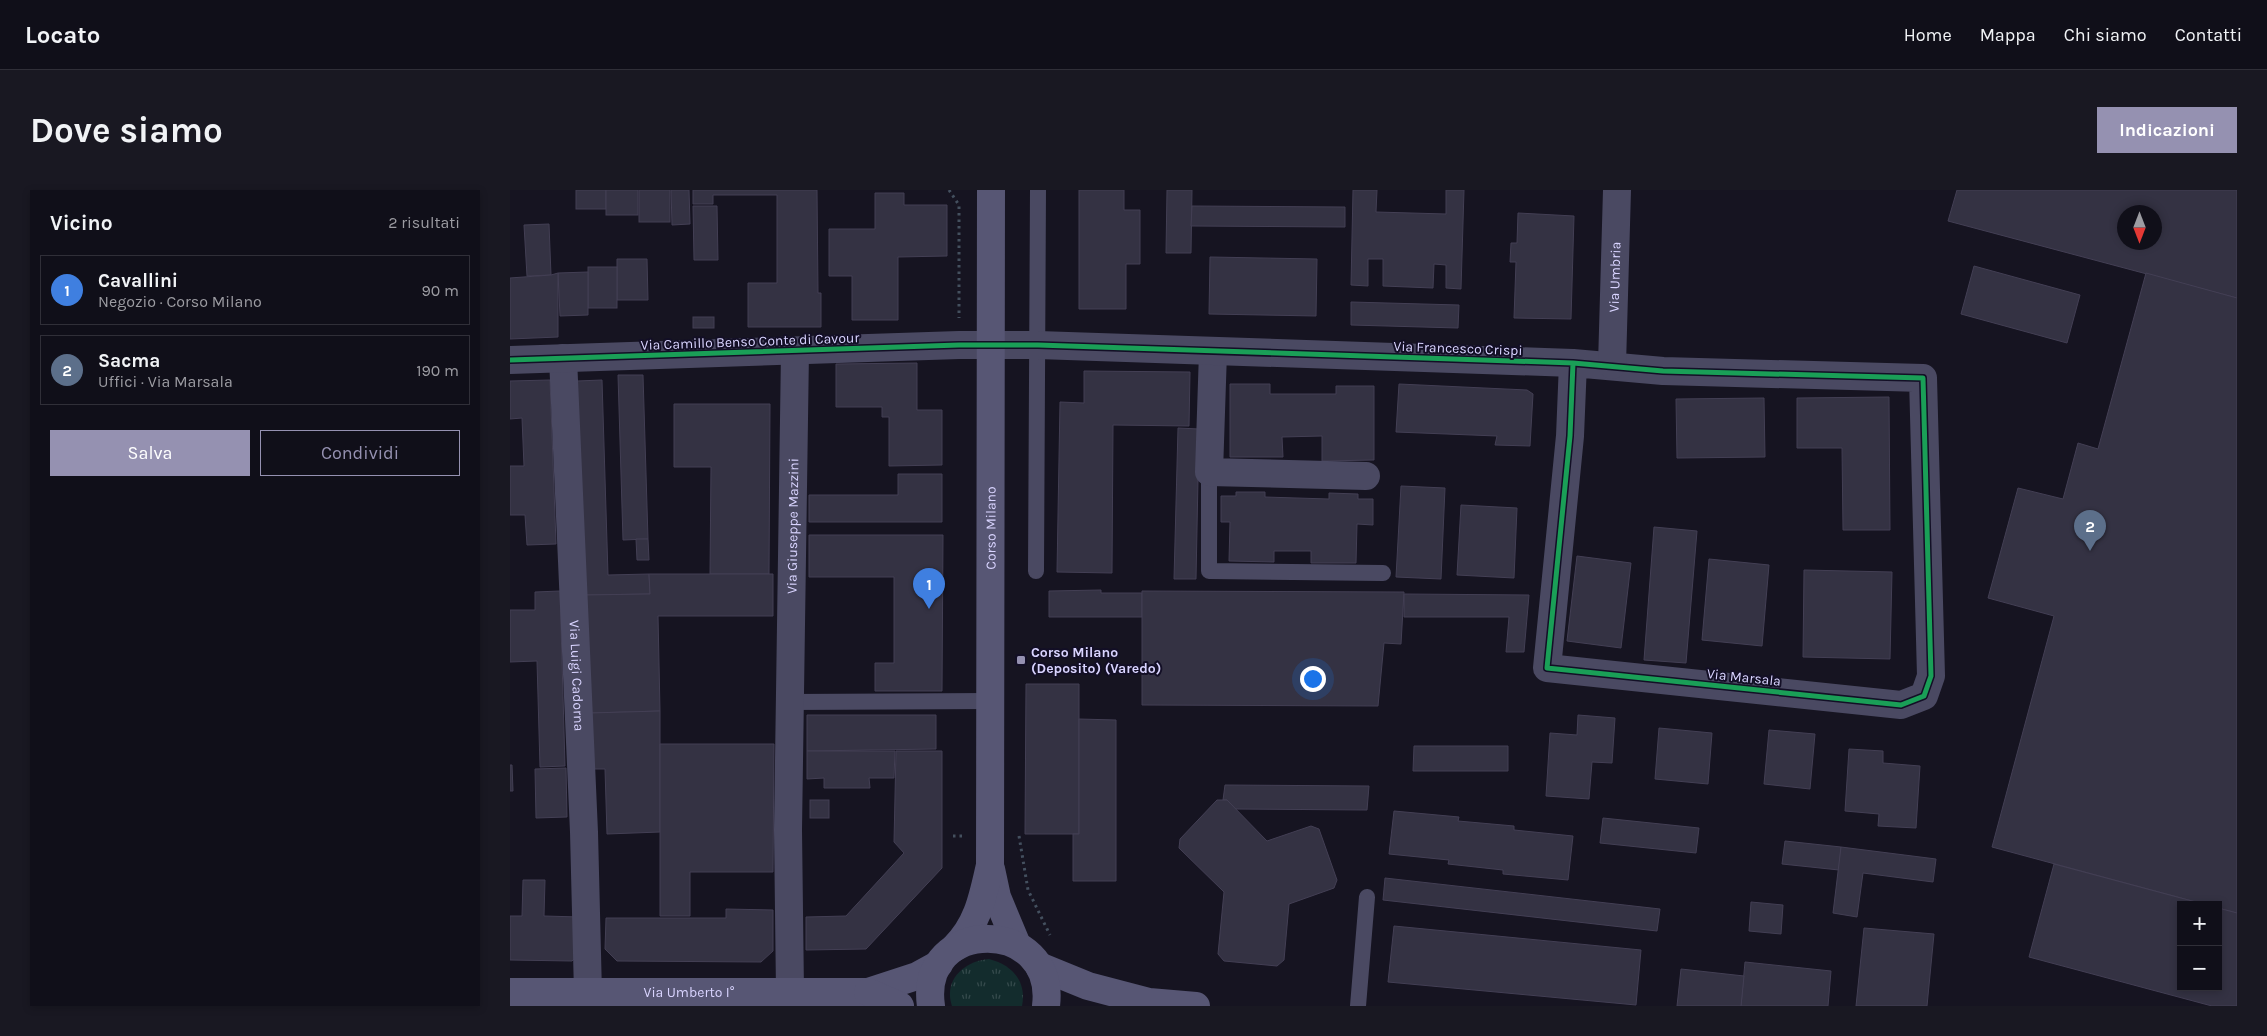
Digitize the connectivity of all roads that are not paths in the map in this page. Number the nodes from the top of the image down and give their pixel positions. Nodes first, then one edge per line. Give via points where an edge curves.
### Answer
1 (991, 190) edge
2 (1038, 190) edge
3 (1617, 190) edge
4 (992, 345) junction
5 (1038, 345) junction
6 (795, 351) junction
7 (1213, 352) junction
8 (563, 358) junction
9 (510, 360) edge
10 (1573, 363) junction
11 (1612, 365) junction
12 (1923, 378) joint
13 (1210, 472) junction
14 (1366, 476) dead end
15 (1036, 571) dead end
16 (1383, 573) dead end
17 (991, 701) junction
18 (790, 702) junction
19 (990, 865) junction
20 (1368, 897) dead end
21 (1017, 945) junction
22 (946, 956) junction
23 (1039, 966) junction
24 (510, 992) edge
25 (588, 992) junction
26 (790, 992) junction
27 (868, 992) junction
28 (730, 999) edge
29 (1140, 1004) edge
30 (900, 1006) edge
31 (931, 1006) edge
32 (1046, 1006) edge
33 (1196, 1006) edge
34 (1358, 1006) edge

1 - 4 main road, Corso Milano
2 - 5 lane
3 - 11 street, Via Umbria
4 - 5 street, Via Francesco Crispi
4 - 6 street, Via Camillo Benso Conte di Cavour
4 - 17 main road, Corso Milano
5 - 7 street, Via Francesco Crispi
5 - 15 lane
6 - 8 street, Via Camillo Benso Conte di Cavour
6 - 18 street, Via Giuseppe Mazzini
7 - 10 street, Via Francesco Crispi
7 - 13 street
8 - 9 street, Via Camillo Benso Conte di Cavour
8 - 25 street, Via Luigi Cadorna
10 - 11 street, Via Francesco Crispi
10 - 12 street, Via Marsala via 1570,436 1547,668 1901,705 1924,696 1931,676
11 - 12 street, Via Francesco Crispi via 1663,371
13 - 14 street
13 - 16 lane via 1209,571
17 - 18 lane
17 - 19 main road, Corso Milano
18 - 26 street, Via Giuseppe Mazzini
19 - 21 main road, Corso Milano via 997,897
19 - 22 main road, Corso Milano via 975,921
20 - 34 lane
21 - 22 main road via 987,937 970,940
21 - 23 main road
22 - 27 main road via 917,976
22 - 31 main road via 932,979
23 - 29 main road
23 - 32 main road via 1046,989
24 - 25 main road, Via Umberto I°
25 - 28 main road, Via Umberto I°
26 - 27 main road, Via Umberto I°
26 - 28 main road, Via Umberto I°
27 - 30 main road
29 - 33 main road

